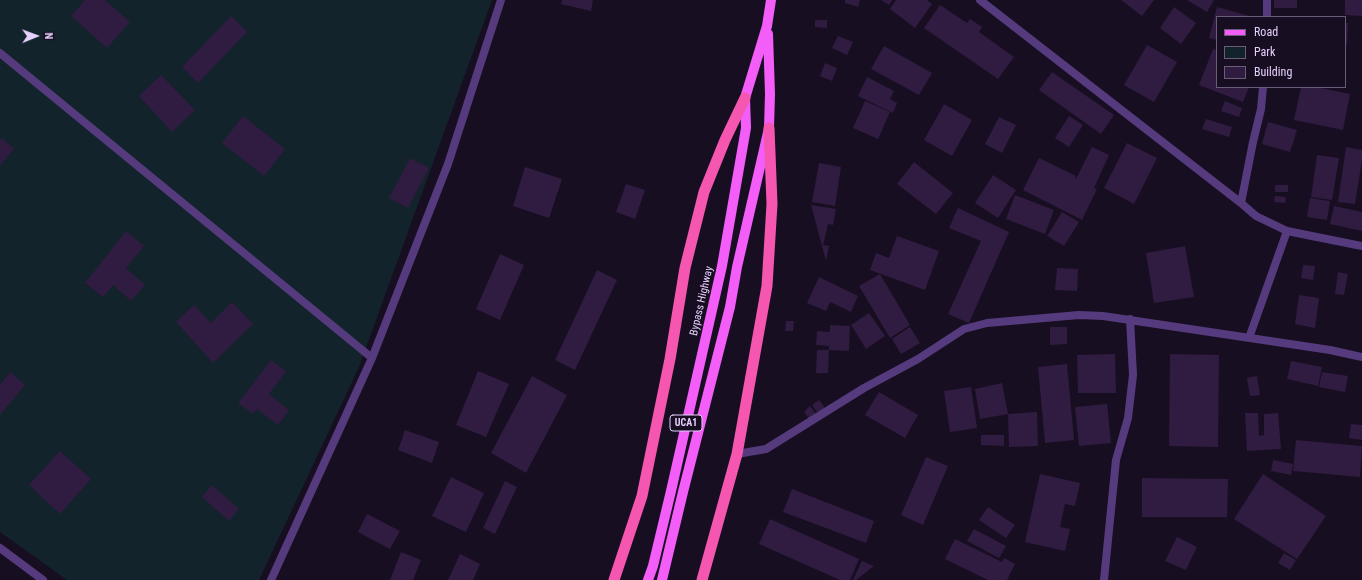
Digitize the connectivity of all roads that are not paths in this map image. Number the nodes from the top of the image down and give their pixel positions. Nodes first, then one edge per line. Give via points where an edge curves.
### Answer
1 (501, 0) edge
2 (771, 0) edge
3 (980, 0) edge
4 (1267, 0) edge
5 (1267, 16) edge
6 (767, 26) junction
7 (0, 53) edge
8 (1263, 88) edge
9 (745, 98) junction
10 (769, 128) junction
11 (1241, 203) junction
12 (1287, 231) junction
13 (1362, 246) edge
14 (1130, 319) junction
15 (1249, 338) junction
16 (1362, 356) edge
17 (372, 358) junction
18 (737, 454) junction
19 (0, 548) edge
20 (43, 580) edge
21 (271, 580) edge
22 (614, 580) edge
23 (648, 580) edge
24 (662, 580) edge
25 (702, 580) edge
26 (1104, 580) edge

1 - 17 street via 448,164
2 - 6 main road, Bypass Highway / UCA1
3 - 11 street
4 - 5 street
6 - 9 main road, Bypass Highway / UCA1
6 - 10 main road, Bypass Highway / UCA1
7 - 17 street
8 - 11 street
9 - 22 highway via 704,192 685,268 670,359 642,496
9 - 23 main road, Bypass Highway / UCA1 via 746,128 722,266
10 - 18 highway via 772,204 767,286
10 - 24 main road, Bypass Highway / UCA1 via 730,307
11 - 12 street via 1256,216
12 - 13 street
12 - 15 street
14 - 15 street
14 - 18 street via 1079,314 987,323 964,329 766,449
14 - 26 street via 1132,382 1128,418 1116,460
15 - 16 street
17 - 21 street
18 - 25 highway
19 - 20 street

